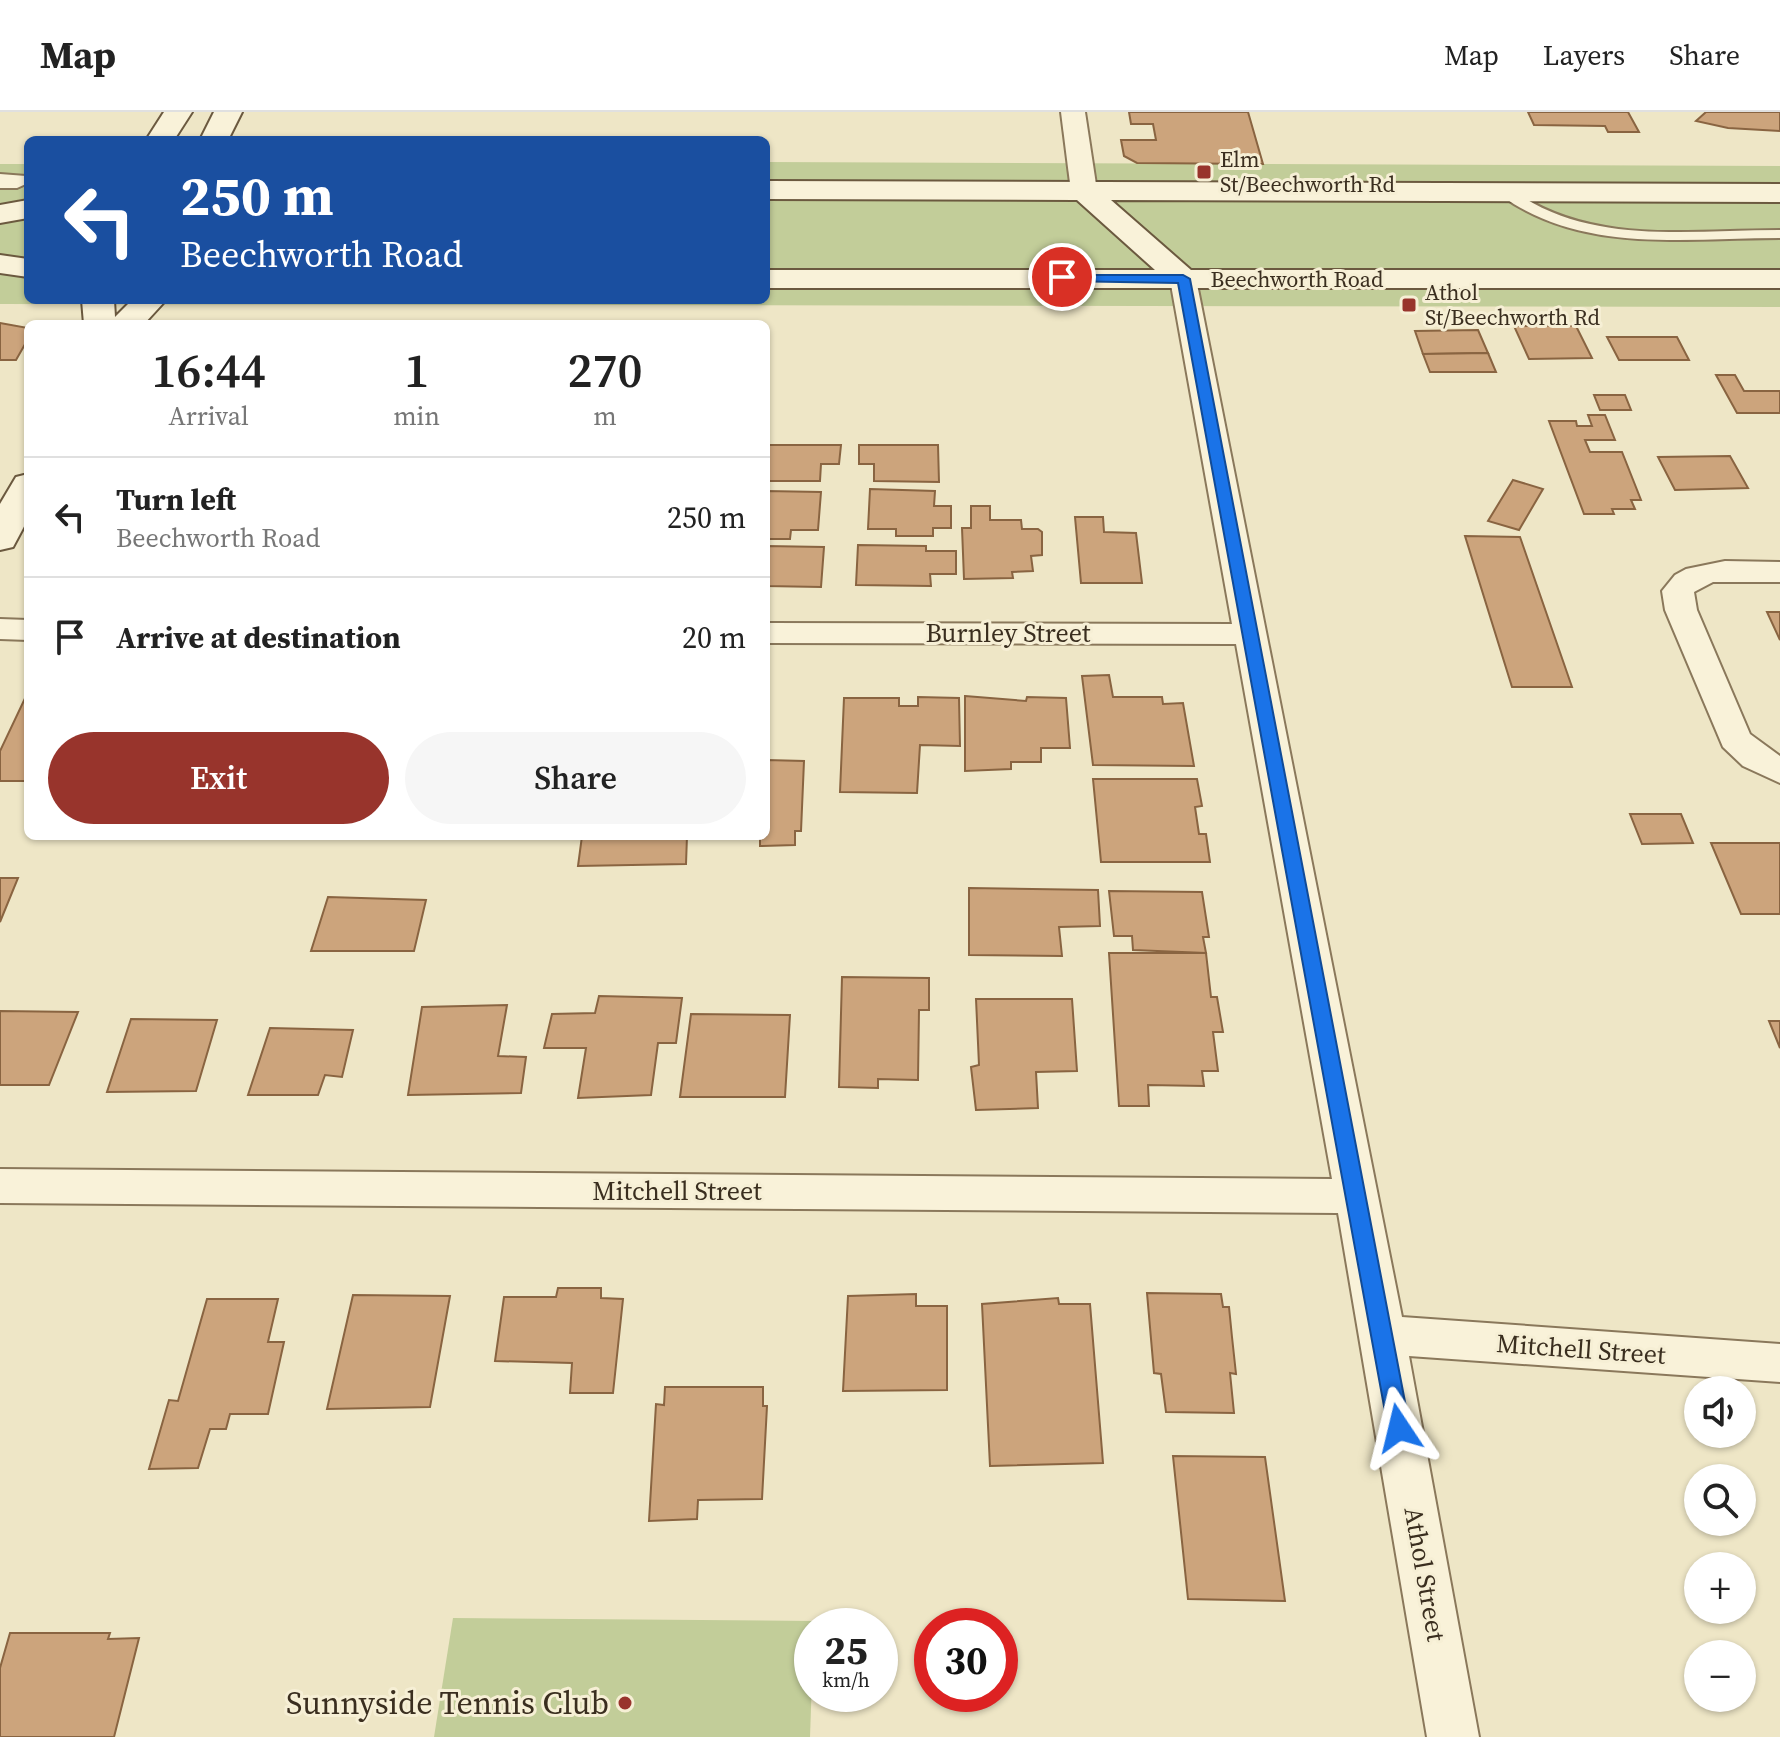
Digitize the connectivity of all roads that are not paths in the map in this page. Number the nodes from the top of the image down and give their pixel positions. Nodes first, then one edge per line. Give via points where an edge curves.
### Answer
1 (178, 112) edge
2 (228, 112) edge
3 (1073, 112) edge
4 (163, 136) edge
5 (216, 136) edge
6 (770, 190) edge
7 (1084, 191) junction
8 (1507, 193) junction
9 (1780, 193) edge
10 (24, 210) edge
11 (0, 214) edge
12 (1780, 234) edge
13 (0, 264) edge
14 (24, 267) edge
15 (770, 279) edge
16 (1183, 279) junction
17 (1780, 279) edge
18 (146, 304) edge
19 (130, 320) edge
20 (24, 492) edge
21 (0, 539) edge
22 (1780, 572) edge
23 (0, 629) edge
24 (24, 630) edge
25 (770, 633) edge
26 (1250, 634) junction
27 (1780, 771) edge
28 (0, 1186) edge
29 (1354, 1196) junction
30 (1383, 1335) junction
31 (1780, 1363) edge
32 (1453, 1737) edge

1 - 4 main road
2 - 5 main road
3 - 7 street
6 - 7 main road
7 - 8 main road
7 - 16 main road
8 - 9 main road
8 - 12 lane via 1530,211 1584,231
10 - 11 main road
13 - 14 main road
15 - 16 main road, Beechworth Road
16 - 17 main road, Beechworth Road
16 - 26 street, Athol Street
18 - 19 main road
20 - 21 main road
22 - 27 street via 1706,573 1678,591 1681,610 1735,739
23 - 24 street
25 - 26 street, Burnley Street
26 - 29 street, Athol Street
28 - 29 street, Mitchell Street
29 - 30 street, Athol Street
30 - 31 street, Mitchell Street
30 - 32 street, Athol Street

